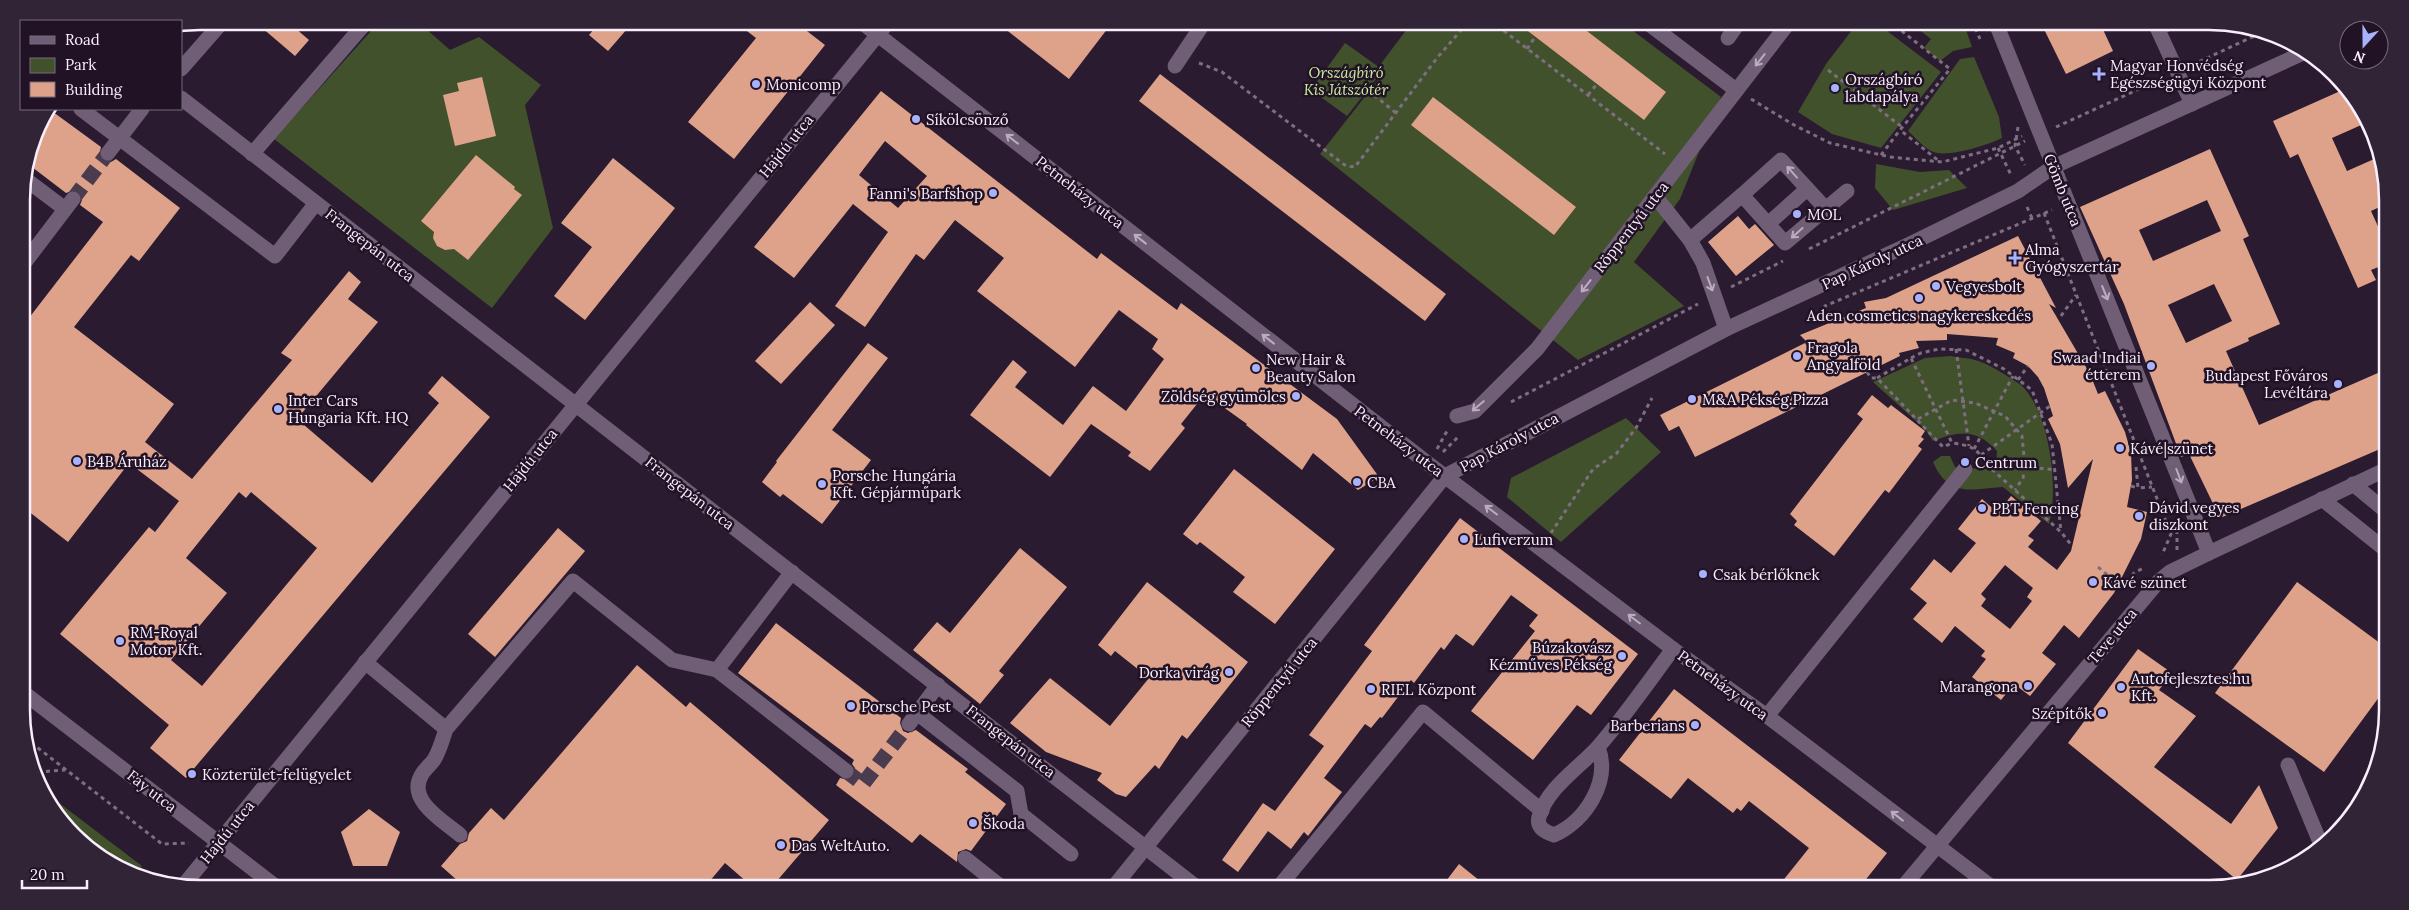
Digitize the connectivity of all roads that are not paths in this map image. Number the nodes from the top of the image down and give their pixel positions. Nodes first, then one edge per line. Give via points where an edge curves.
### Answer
1 (215, 30) edge
2 (359, 30) edge
3 (872, 30) edge
4 (880, 30) edge
5 (1200, 30) edge
6 (1657, 30) edge
7 (1734, 30) edge
8 (1783, 30) edge
9 (1999, 30) edge
10 (2158, 30) edge
11 (877, 34) junction
12 (1728, 38) dead end
13 (2297, 56) edge
14 (1178, 61) road end
15 (182, 68) edge
16 (1736, 90) junction
17 (182, 99) edge
18 (2192, 104) junction
19 (82, 110) edge
20 (141, 110) edge
21 (120, 138) junction
22 (108, 153) tunnel mouth
23 (252, 154) junction
24 (2054, 167) junction
25 (31, 182) edge
26 (1807, 189) junction
27 (1848, 191) dead end
28 (1742, 195) junction
29 (1655, 196) junction
30 (316, 203) junction
31 (1825, 208) junction
32 (1768, 224) junction
33 (1690, 240) junction
34 (30, 255) edge
35 (1726, 329) junction
36 (575, 404) junction
37 (1458, 416) road end
38 (1965, 469) road end
39 (2379, 473) edge
40 (1445, 476) junction
41 (2353, 484) junction
42 (2322, 499) junction
43 (2379, 505) edge
44 (2379, 545) edge
45 (2209, 553) junction
46 (792, 572) junction
47 (1673, 649) junction
48 (365, 662) junction
49 (717, 670) junction
50 (938, 685) junction
51 (30, 698) edge
52 (1767, 716) junction
53 (446, 729) junction
54 (1598, 747) junction
55 (2288, 764) dead end
56 (846, 771) tunnel mouth
57 (1542, 811) junction
58 (460, 835) dead end
59 (2318, 839) edge
60 (220, 842) junction
61 (1144, 846) junction
62 (1936, 846) junction
63 (1071, 854) dead end
64 (965, 858) dead end
65 (188, 880) edge
66 (268, 880) edge
67 (993, 880) edge
68 (1119, 880) edge
69 (1187, 880) edge
70 (1284, 880) edge
71 (1908, 880) edge
72 (1982, 880) edge

1 - 15 street
2 - 23 street
3 - 11 street, Petneházy utca
4 - 11 street, Hajdú utca
5 - 14 street
6 - 16 street
7 - 12 street
8 -> 16 street, Röppentyű utca
9 - 24 street, Gömb utca
10 - 18 street
11 - 36 street, Hajdú utca
40 -> 11 street, Petneházy utca
13 - 18 street, Pap Károly utca
16 - 29 street, Röppentyű utca
17 - 23 street, Frangepán utca
18 - 24 street, Pap Károly utca
19 - 21 street
20 - 21 street
21 - 22 street
21 - 30 street via 275,256
23 - 30 street, Frangepán utca
24 - 35 street, Pap Károly utca via 2018,191
24 -> 45 street, Gömb utca
25 - 34 street via 69,204
26 -> 28 street via 1781,160
26 - 31 street
26 - 32 street
27 - 31 street
28 - 32 street
28 - 33 street
29 - 33 street
29 -> 37 street, Röppentyű utca via 1537,350 1475,411
30 - 36 street, Frangepán utca
31 -> 32 street via 1785,243
33 -> 35 street
35 - 40 street, Pap Károly utca
36 - 46 street, Frangepán utca
36 - 48 street, Hajdú utca
38 - 52 street
39 - 41 street, Teve utca
47 -> 40 street, Petneházy utca
40 - 61 street, Röppentyű utca
41 - 42 street, Teve utca
41 - 43 street
42 - 44 street
42 - 45 street, Teve utca
45 - 62 street, Teve utca via 2170,572 2158,582
46 - 49 street
46 - 50 street, Frangepán utca
47 - 52 street, Petneházy utca
47 - 54 street
48 - 53 street
48 - 60 street, Hajdú utca
49 - 53 street via 672,660 573,581
49 - 56 street
50 - 61 street, Frangepán utca
50 - 63 street via 912,719 1017,791 1021,814
51 - 60 street, Fáy utca
62 -> 52 street, Petneházy utca
53 - 58 street via 435,759 420,777 418,787 420,798 427,807
54 - 57 street via 1562,781
54 - 57 street via 1603,762 1600,781 1578,820 1554,835 1543,831 1539,825
55 - 59 street
57 - 70 street via 1423,712
60 - 65 street, Hajdú utca
60 - 66 street, Fáy utca
61 - 68 street, Röppentyű utca
61 - 69 street, Frangepán utca
62 - 71 street, Teve utca
62 - 72 street, Petneházy utca
64 - 67 street

